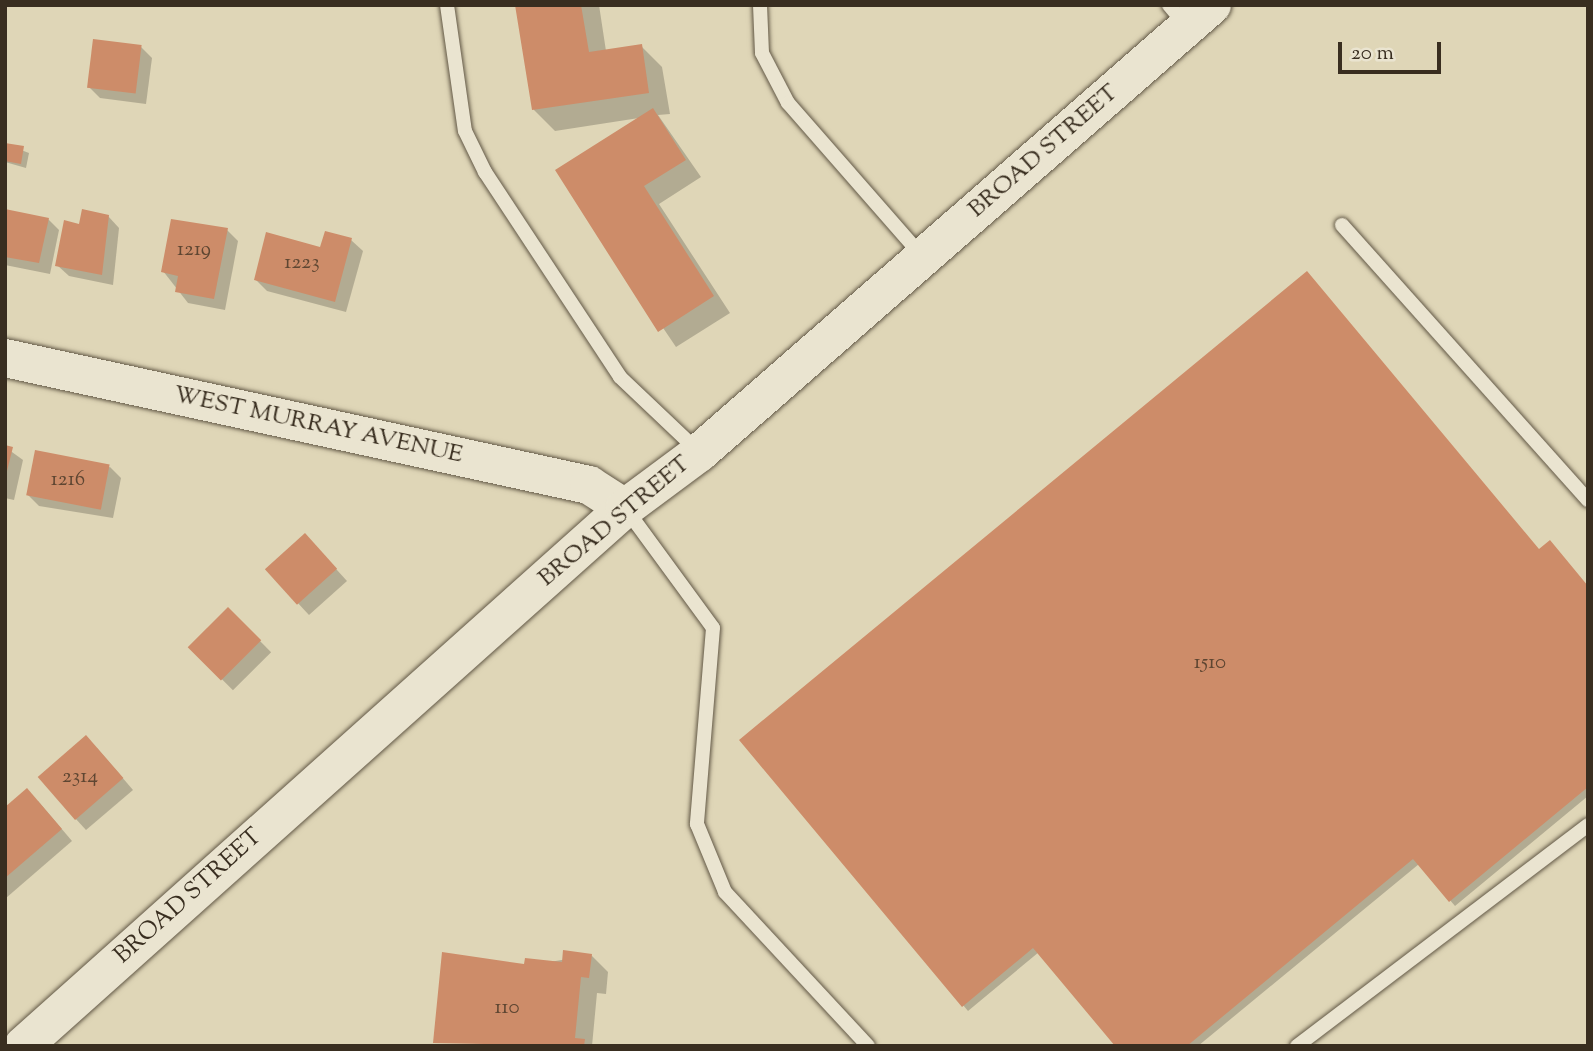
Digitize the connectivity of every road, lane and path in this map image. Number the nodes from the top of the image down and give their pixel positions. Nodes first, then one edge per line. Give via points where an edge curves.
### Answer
1 (447, 5) edge
2 (760, 5) edge
3 (1189, 12) edge
4 (1342, 225) dead end
5 (923, 257) junction
6 (5, 358) edge
7 (699, 453) junction
8 (1588, 500) edge
9 (625, 508) junction
10 (1588, 825) edge
11 (23, 1046) edge
12 (869, 1046) edge
13 (1297, 1046) edge

1 - 7 lane via 465,131 485,172 620,377
2 - 5 lane via 762,53 788,103
3 - 5 main road, BROAD STREET
4 - 8 lane
5 - 7 main road, BROAD STREET
6 - 9 main road, WEST MURRAY AVENUE via 589,485
7 - 9 main road, BROAD STREET
9 - 11 main road, BROAD STREET
9 - 12 lane via 713,628 697,824 725,892
10 - 13 lane

